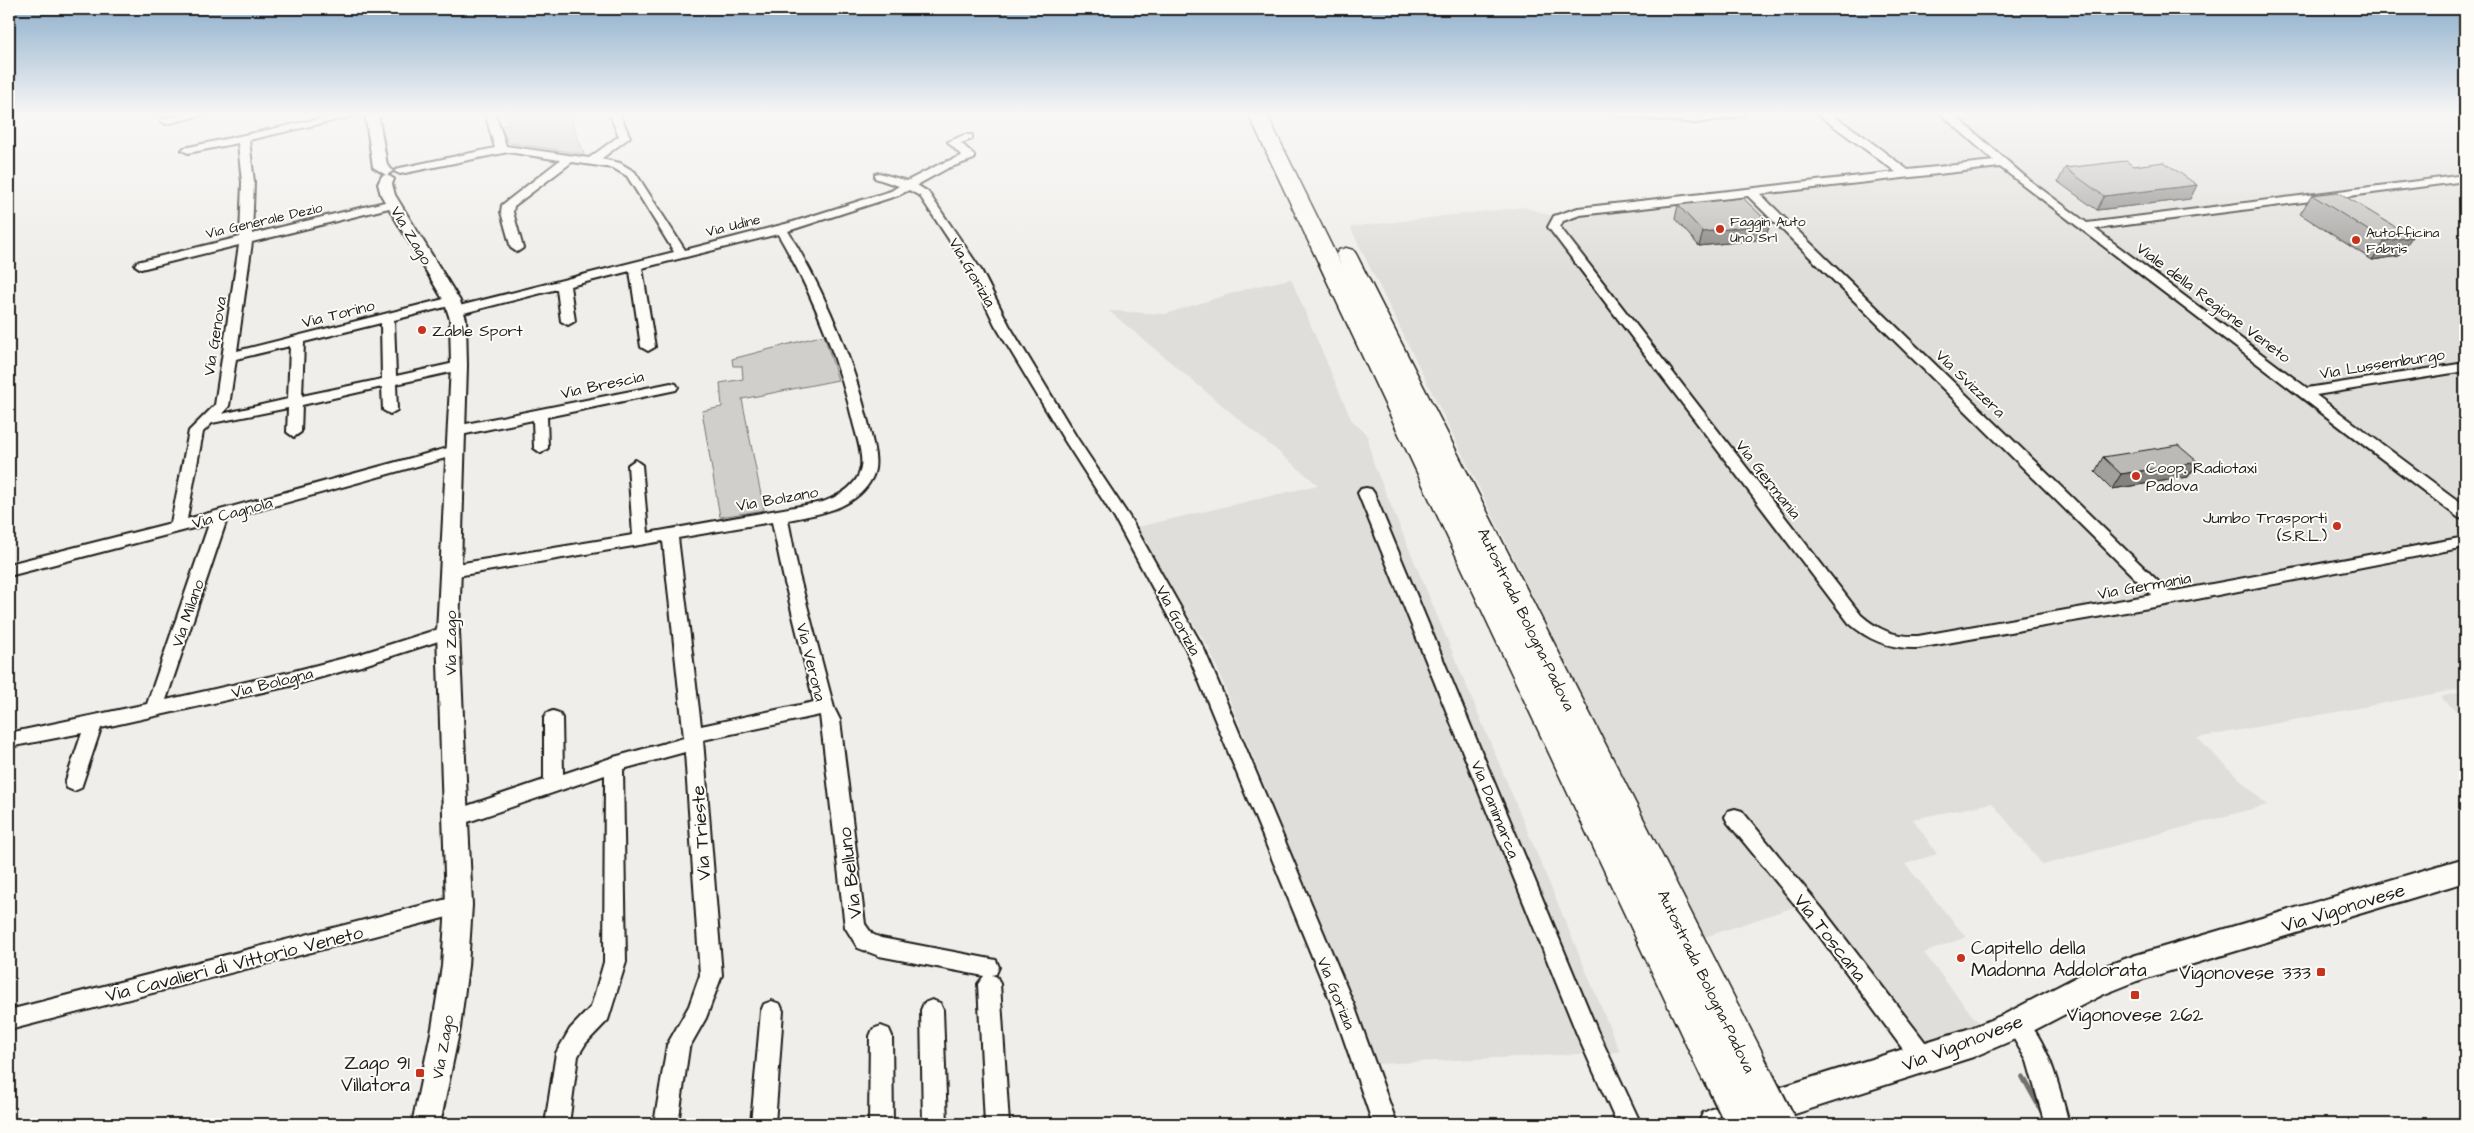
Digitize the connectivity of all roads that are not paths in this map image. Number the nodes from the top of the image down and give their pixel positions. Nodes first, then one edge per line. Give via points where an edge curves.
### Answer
1 (246, 166) edge
2 (380, 166) edge
3 (428, 166) edge
4 (560, 166) edge
5 (611, 166) edge
6 (944, 166) edge
7 (1283, 166) edge
8 (1301, 166) edge
9 (1895, 166) edge
10 (1977, 166) edge
11 (2006, 166) edge
12 (391, 174) junction
13 (1906, 174) junction
14 (879, 176) dead end
15 (2465, 178) edge
16 (910, 186) junction
17 (1752, 194) junction
18 (393, 204) junction
19 (2085, 227) junction
20 (781, 229) junction
21 (246, 240) junction
22 (517, 248) dead end
23 (681, 253) junction
24 (141, 265) dead end
25 (635, 265) junction
26 (562, 285) junction
27 (454, 306) junction
28 (388, 319) junction
29 (568, 321) dead end
30 (297, 342) junction
31 (648, 347) dead end
32 (228, 357) junction
33 (459, 366) junction
34 (2465, 367) edge
35 (389, 381) junction
36 (671, 387) dead end
37 (2305, 392) junction
38 (295, 402) junction
39 (390, 410) dead end
40 (540, 414) junction
41 (209, 418) junction
42 (294, 432) dead end
43 (456, 441) junction
44 (541, 448) dead end
45 (635, 465) dead end
46 (1366, 493) dead end
47 (2465, 514) edge
48 (220, 516) junction
49 (779, 516) junction
50 (178, 526) junction
51 (670, 535) junction
52 (641, 539) junction
53 (2465, 542) edge
54 (9, 570) edge
55 (451, 571) junction
56 (2166, 598) junction
57 (448, 632) junction
58 (825, 708) junction
59 (154, 710) junction
60 (553, 718) dead end
61 (94, 723) junction
62 (693, 739) junction
63 (9, 740) edge
64 (614, 764) junction
65 (74, 783) dead end
66 (554, 784) junction
67 (1735, 817) dead end
68 (456, 818) junction
69 (2465, 870) edge
70 (459, 905) junction
71 (989, 976) joint
72 (932, 1010) dead end
73 (772, 1011) dead end
74 (9, 1020) edge
75 (2016, 1024) junction
76 (881, 1036) dead end
77 (1924, 1059) junction
78 (1733, 1067) junction
79 (426, 1124) edge
80 (557, 1124) edge
81 (666, 1124) edge
82 (764, 1124) edge
83 (881, 1124) edge
84 (935, 1124) edge
85 (997, 1124) edge
86 (1385, 1124) edge
87 (1628, 1124) edge
88 (1714, 1124) edge
89 (1744, 1124) edge
90 (1779, 1124) edge
91 (2056, 1124) edge

1 - 21 street, Via Genova
2 - 12 street, Via Zago
3 - 12 street
4 - 22 street via 508,205
5 - 23 street via 628,170
6 - 16 street, Via Udine
7 - 78 highway, Autostrada Bologna-Padova
8 - 78 highway, Autostrada Bologna-Padova
9 - 13 street
10 - 13 street, Via Germania
11 - 19 street, Viale della Regione Veneto
12 - 18 street, Via Zago via 386,191
13 - 17 street, Via Germania
14 - 16 street, Via Gorizia
15 - 19 street
16 - 20 street, Via Udine
16 - 86 street, Via Gorizia via 924,194 975,270 1002,325 1122,518 1195,649 1343,1005
17 - 56 street, Via Svizzera
17 - 56 street, Via Germania via 1578,212 1558,219 1554,227 1863,627 1882,638 1905,643
18 - 21 street, Via Generale Dezio
18 - 27 street, Via Zago
19 - 37 street, Viale della Regione Veneto
20 - 23 street, Via Udine
20 - 49 street, Via Bolzano via 800,258 838,342 868,466 866,479 857,490 840,501 824,508
21 - 24 street, Via Generale Dezio
21 - 32 street, Via Genova
23 - 25 street, Via Udine
25 - 26 street, Via Udine
25 - 31 street
26 - 27 street, Via Udine
26 - 29 street
27 - 28 street, Via Torino
27 - 33 street, Via Zago
28 - 30 street, Via Torino
28 - 35 street, Via Torino
30 - 32 street, Via Torino
30 - 38 street, Via Torino
32 - 41 street, Via Genova via 222,406
33 - 35 street
33 - 43 street, Via Zago
34 - 37 street, Via Lussemburgo
35 - 38 street
35 - 39 street, Via Torino
36 - 40 street, Via Brescia
37 - 47 street, Viale della Regione Veneto
38 - 41 street via 219,419
38 - 42 street, Via Torino
40 - 43 street, Via Brescia
40 - 44 street
41 - 50 street, Via Genova via 196,431
43 - 48 street, Via Cagnola
43 - 55 street, Via Zago
45 - 52 street
46 - 87 street, Via Danimarca
48 - 50 street, Via Cagnola
48 - 59 street, Via Milano
49 - 51 street, Via Bolzano
49 - 58 street, Via Verona
50 - 54 street, Via Cagnola
51 - 52 street, Via Bolzano
51 - 62 street, Via Trieste
52 - 55 street, Via Bolzano
53 - 56 street, Via Germania
55 - 57 street, Via Zago
57 - 59 street, Via Bologna via 361,660
57 - 68 street, Via Zago
58 - 62 street, Via Verona via 813,708
58 - 71 street, Via Belluno via 831,720 854,927 865,940 879,947
59 - 61 street, Via Bologna
60 - 66 street
61 - 63 street, Via Bologna
61 - 65 street
62 - 64 street, Via Verona
62 - 81 street, Via Trieste via 711,975 698,1010 678,1045
64 - 66 street, Via Verona
64 - 80 street via 615,962 600,1013 567,1053
66 - 68 street, Via Verona
67 - 77 street, Via Toscana via 1817,917
68 - 70 street, Via Zago
69 - 75 main road, Via Vigonovese via 2136,968 2070,994
70 - 74 street, Via Cavalieri di Vittorio Veneto
70 - 79 street, Via Zago via 446,1028
71 - 85 street
72 - 84 street
73 - 82 street
75 - 77 main road, Via Vigonovese
75 - 91 street via 2031,1044
76 - 83 street
77 - 88 main road, Via Vigonovese
78 - 89 highway, Autostrada Bologna-Padova, bridge
78 - 90 highway, Autostrada Bologna-Padova, bridge

